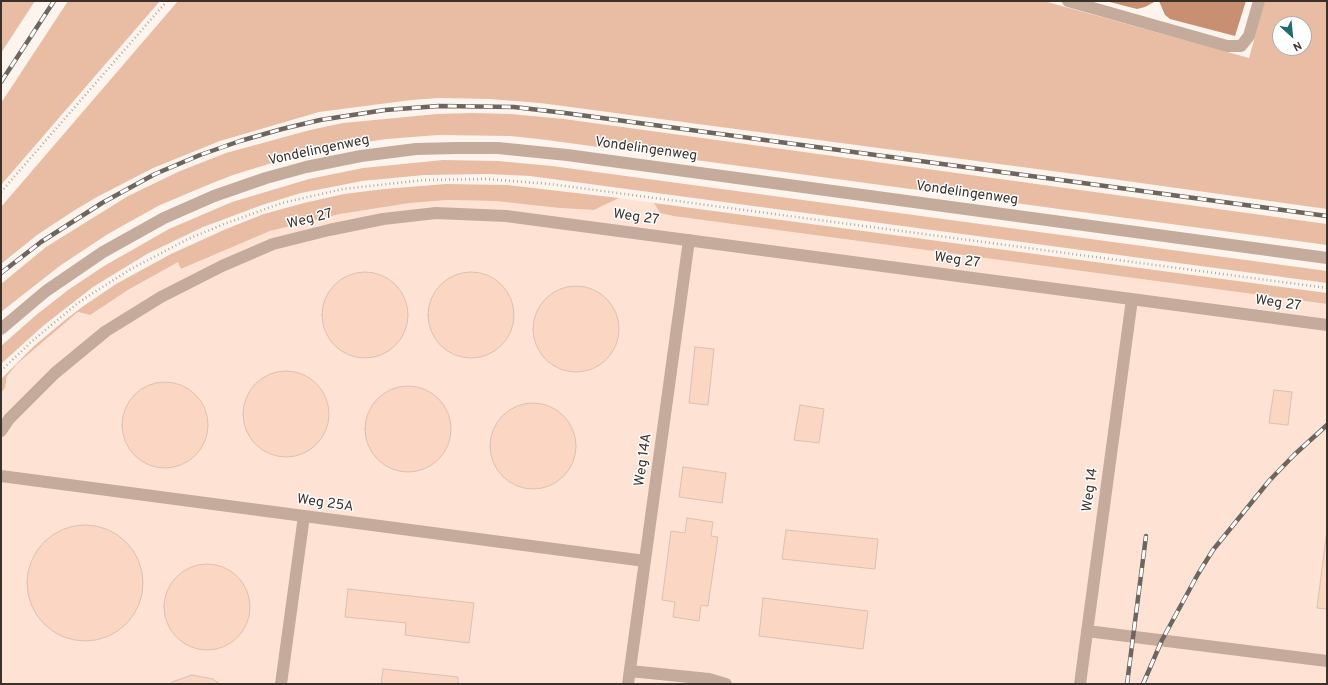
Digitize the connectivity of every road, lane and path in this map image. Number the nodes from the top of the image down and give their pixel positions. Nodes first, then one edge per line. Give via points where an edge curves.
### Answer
1 (167, 1) edge
2 (1068, 1) edge
3 (1258, 1) edge
4 (1, 192) edge
5 (689, 240) junction
6 (1327, 258) edge
7 (1132, 299) junction
8 (1327, 326) edge
9 (1, 329) edge
10 (1, 431) edge
11 (1, 476) edge
12 (304, 516) junction
13 (645, 562) junction
14 (1087, 631) junction
15 (1327, 661) edge
16 (630, 671) junction
17 (281, 684) edge
18 (628, 684) edge
19 (726, 684) edge
20 (1080, 684) edge

1 - 4 path
2 - 3 street via 1227,46 1241,46 1249,36
5 - 7 street, Weg 27
5 - 10 street, Weg 27 via 506,216 436,213 383,219 273,244 174,290 106,331 55,373 9,419
5 - 13 street, Weg 14A
6 - 9 street, Vondelingenweg via 567,155 498,148 423,149 320,163 214,196 158,221 103,252 46,291
7 - 8 street, Weg 27
7 - 14 street, Weg 14
11 - 12 street, Weg 25A
12 - 13 street, Weg 25A
12 - 17 street
13 - 16 street, Weg 14A
14 - 15 street
14 - 20 street, Weg 14
16 - 18 street, Weg 14A
16 - 19 street via 709,679

